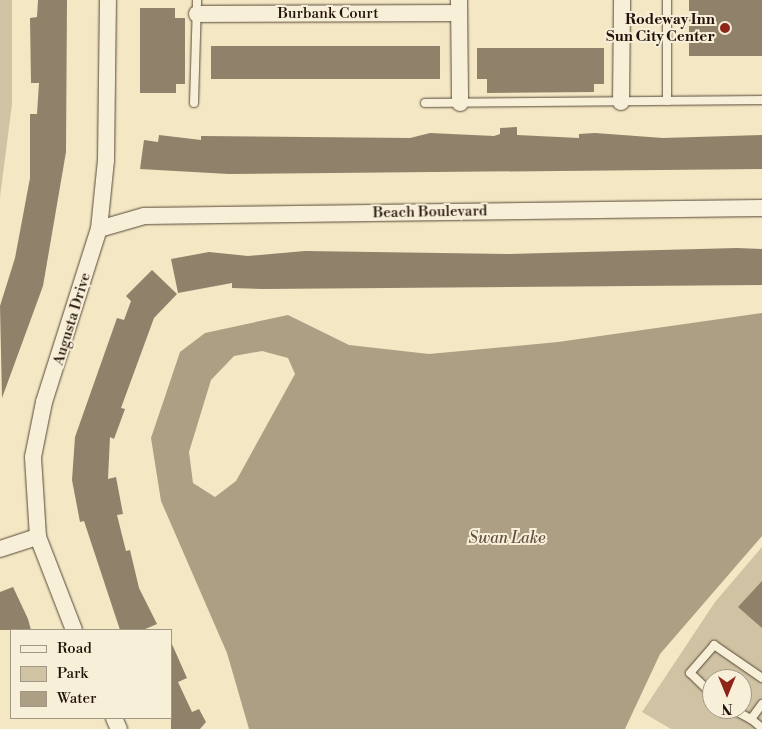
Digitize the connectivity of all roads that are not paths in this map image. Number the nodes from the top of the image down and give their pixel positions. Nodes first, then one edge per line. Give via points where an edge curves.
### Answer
1 (108, 0) edge
2 (622, 0) edge
3 (668, 0) edge
4 (197, 7) edge
5 (459, 7) edge
6 (762, 100) edge
7 (667, 101) junction
8 (621, 102) junction
9 (194, 103) dead end
10 (425, 103) dead end
11 (460, 103) junction
12 (762, 208) edge
13 (99, 229) junction
14 (38, 536) junction
15 (0, 549) edge
16 (74, 629) edge
17 (749, 669) edge
18 (702, 684) edge
19 (762, 704) edge
20 (752, 718) edge
21 (751, 719) edge
22 (762, 728) edge

1 - 13 street, Augusta Drive via 106,160
2 - 8 street
3 - 7 lane
4 - 5 street, Burbank Court
4 - 9 lane
5 - 11 street
6 - 7 lane
7 - 8 lane
8 - 11 lane
10 - 11 lane
12 - 13 street, Beach Boulevard via 144,216
13 - 14 street, Augusta Drive via 44,402 33,457
14 - 15 street
14 - 16 street, Augusta Drive
17 - 18 lane via 714,645 690,673
19 - 20 lane
21 - 22 lane

